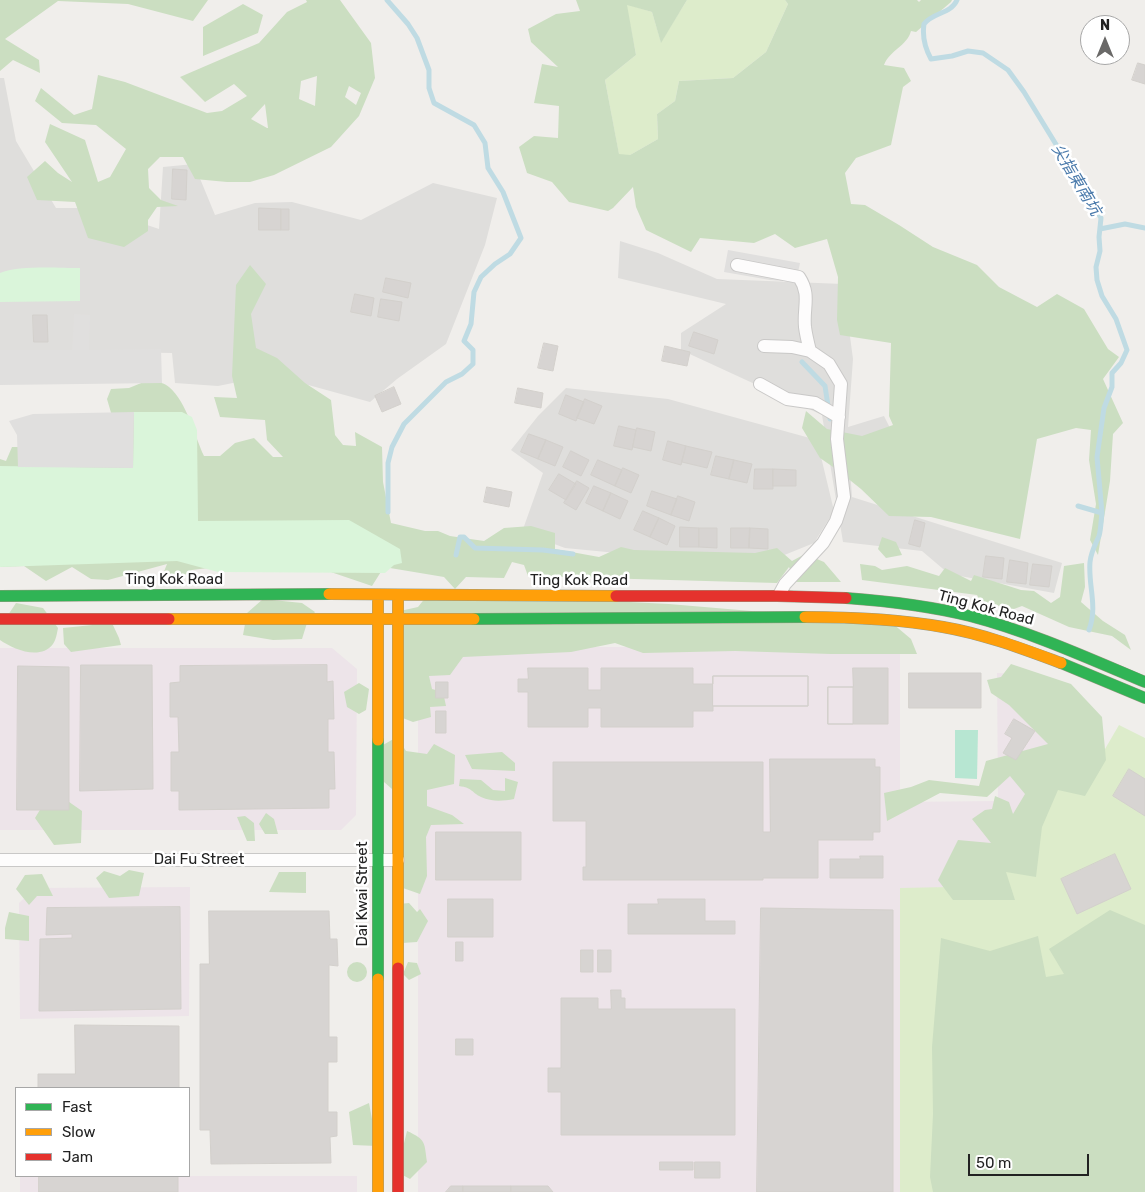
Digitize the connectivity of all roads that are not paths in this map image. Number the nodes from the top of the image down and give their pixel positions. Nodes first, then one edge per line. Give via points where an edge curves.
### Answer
1 (737, 265) dead end
2 (764, 346) dead end
3 (810, 351) junction
4 (760, 384) dead end
5 (839, 417) junction
6 (378, 595) junction
7 (398, 595) junction
8 (780, 595) junction
9 (0, 596) edge
10 (0, 619) edge
11 (378, 620) junction
12 (398, 620) junction
13 (1145, 682) edge
14 (1145, 698) edge
15 (0, 860) edge
16 (378, 860) junction
17 (398, 860) junction
18 (378, 1192) edge
19 (398, 1192) edge

1 - 3 street via 799,277 805,286 807,299 805,326
2 - 3 street
3 - 5 street via 829,364 841,384
4 - 5 street via 787,399 815,403
5 - 8 street via 837,439 844,497 836,521 823,543
6 - 7 main road, Ting Kok Road
6 - 9 main road, Ting Kok Road
6 - 11 main road, Dai Kwai Street
7 - 8 main road, Ting Kok Road
7 - 12 main road
8 - 13 main road, Ting Kok Road via 884,602 946,611 1038,638
10 - 11 main road, Ting Kok Road
11 - 12 main road, Ting Kok Road
11 - 16 main road, Dai Kwai Street
12 - 14 main road, Ting Kok Road via 675,616 885,619 944,627 1002,642 1079,669
12 - 17 main road
15 - 16 street, Dai Fu Street
16 - 17 street, Dai Fu Street
16 - 18 main road, Dai Kwai Street
17 - 19 main road

